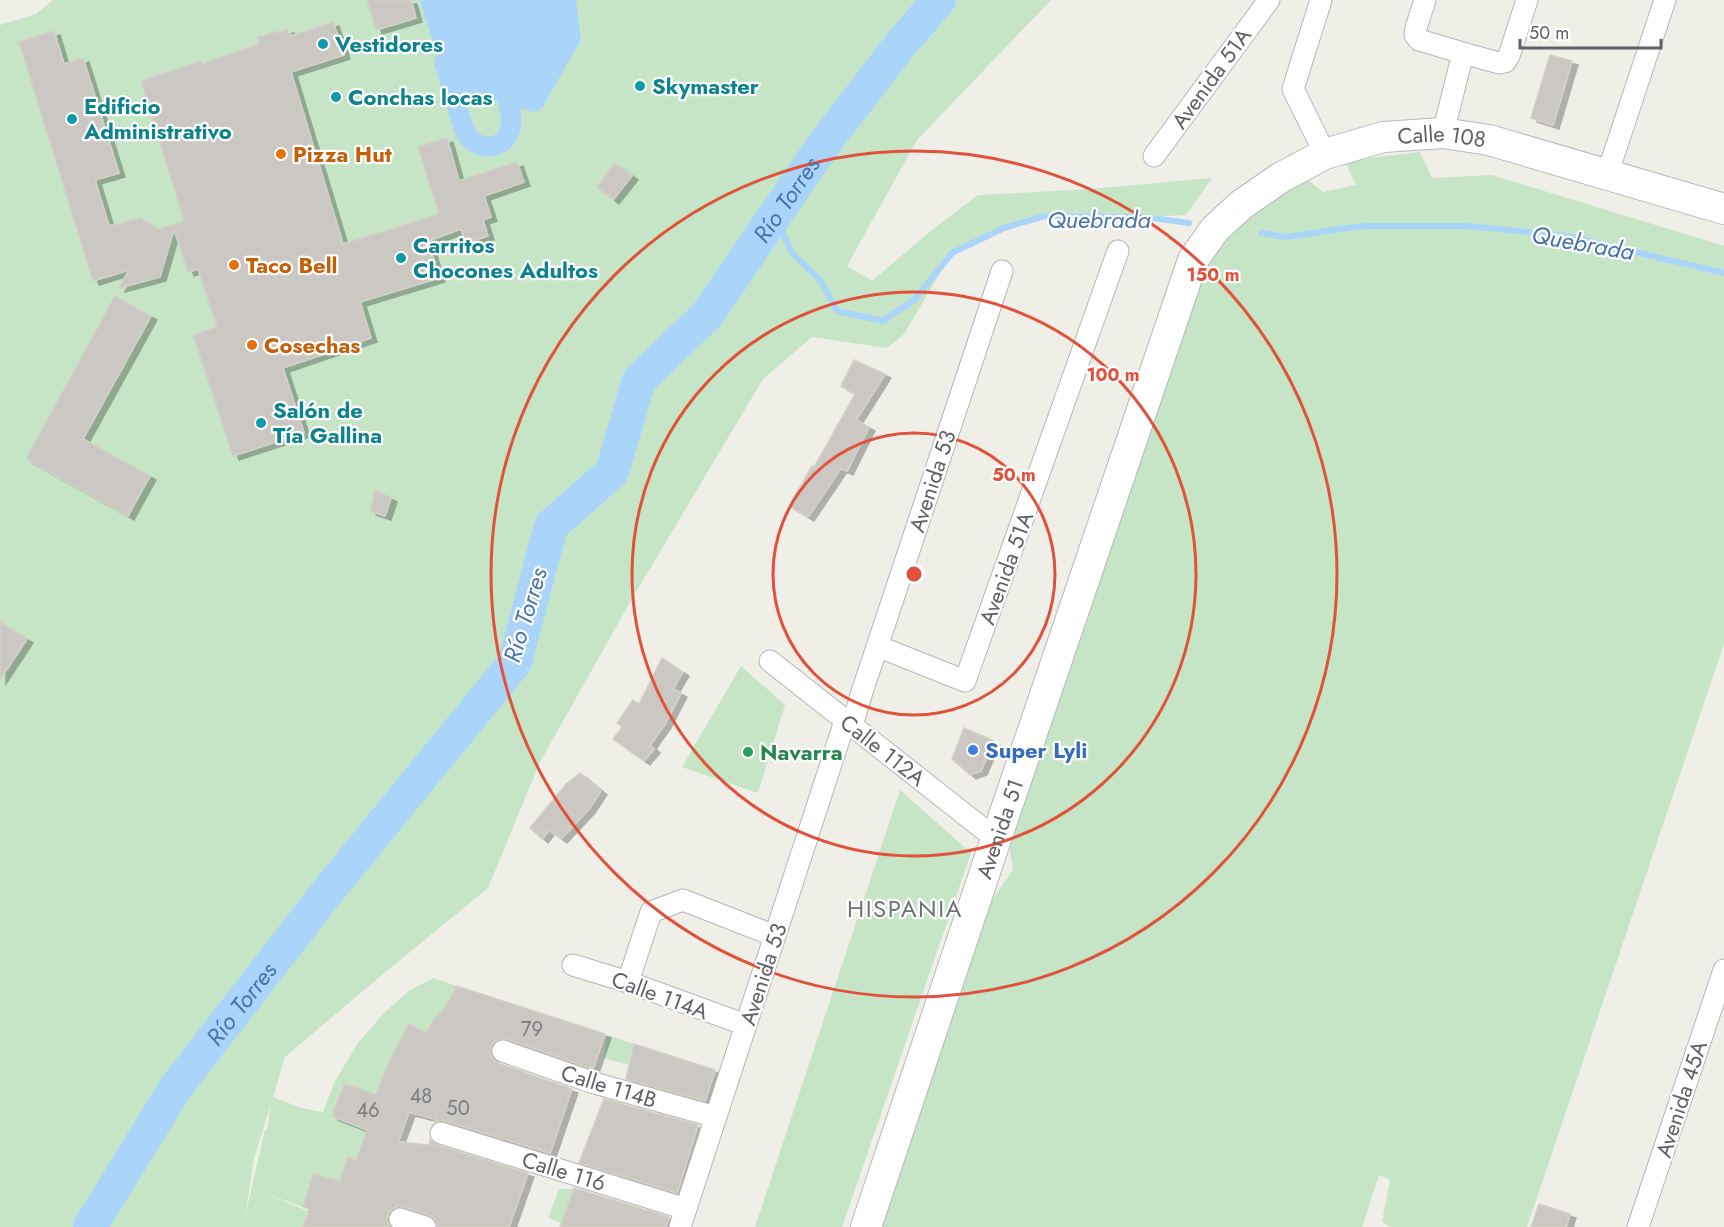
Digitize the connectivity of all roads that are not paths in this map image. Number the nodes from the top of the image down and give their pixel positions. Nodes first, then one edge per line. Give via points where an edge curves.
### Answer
1 (1269, 0) edge
2 (1321, 0) edge
3 (1425, 0) edge
4 (1527, 0) edge
5 (1665, 0) edge
6 (1463, 53) junction
7 (1443, 133) junction
8 (1325, 154) junction
9 (1154, 156) dead end
10 (1607, 175) junction
11 (1724, 209) edge
12 (1118, 251) dead end
13 (1193, 260) joint
14 (1002, 272) dead end
15 (877, 646) junction
16 (770, 661) dead end
17 (849, 723) junction
18 (996, 839) junction
19 (775, 936) junction
20 (573, 965) dead end
21 (1724, 970) edge
22 (628, 981) junction
23 (746, 1025) junction
24 (503, 1050) dead end
25 (716, 1117) junction
26 (441, 1133) dead end
27 (683, 1218) edge
28 (400, 1219) dead end
29 (425, 1227) edge
30 (866, 1227) edge
31 (1638, 1227) edge

1 - 9 street, Avenida 51A
2 - 8 street via 1293,89
3 - 6 street via 1415,35 1419,40
4 - 6 street via 1505,62
5 - 10 street
6 - 7 street
7 - 8 main road, Calle 108 via 1383,137
7 - 10 main road, Calle 108 via 1489,140
8 - 13 main road, Calle 108 via 1241,205 1215,229
10 - 11 main road, Calle 108
12 - 15 street, Avenida 51A via 965,681
13 - 18 main road, Avenida 51
14 - 15 street, Avenida 53
15 - 17 street, Avenida 53
16 - 17 street, Calle 112A
17 - 18 street, Calle 112A
17 - 19 street, Avenida 53
18 - 30 main road, Avenida 51
19 - 22 street via 683,900 651,912
19 - 23 street, Avenida 53
20 - 22 street, Calle 114A
21 - 31 street, Avenida 45A
22 - 23 street, Calle 114A
23 - 25 street, Avenida 53
24 - 25 street, Calle 114B via 594,1083
25 - 27 street, Avenida 53
26 - 27 street, Calle 116
28 - 29 street

